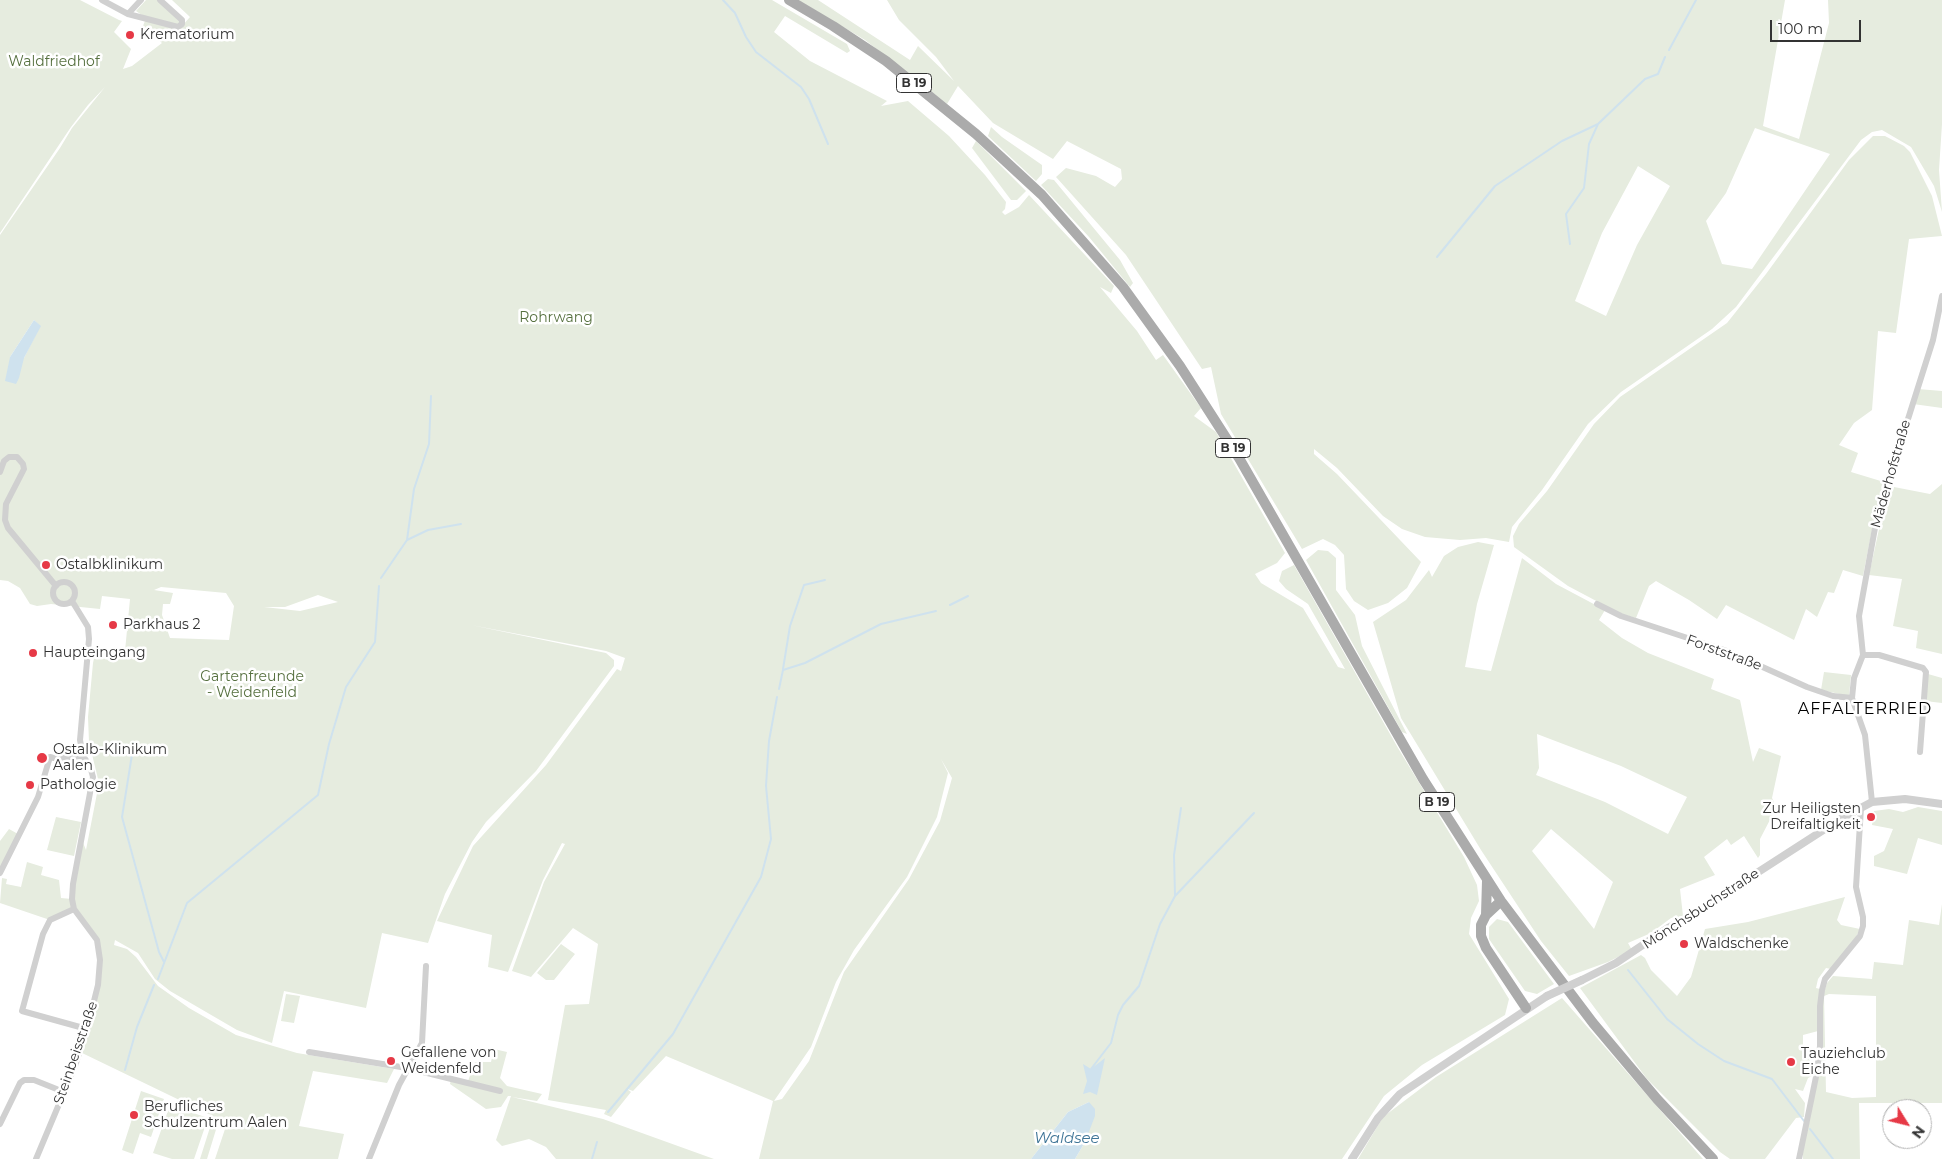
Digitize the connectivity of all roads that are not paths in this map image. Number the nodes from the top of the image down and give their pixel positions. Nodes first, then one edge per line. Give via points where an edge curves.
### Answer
1 (102, 0) edge
2 (141, 0) edge
3 (160, 0) edge
4 (790, 0) edge
5 (128, 14) junction
6 (1942, 296) edge
7 (0, 472) edge
8 (56, 586) junction
9 (72, 602) junction
10 (1597, 604) dead end
11 (1862, 655) junction
12 (1852, 698) junction
13 (1920, 752) dead end
14 (83, 756) junction
15 (1872, 802) junction
16 (1942, 804) edge
17 (1861, 808) junction
18 (0, 873) edge
19 (1487, 880) junction
20 (1502, 901) junction
21 (74, 909) junction
22 (1486, 915) junction
23 (426, 966) dead end
24 (1526, 1008) junction
25 (87, 1029) junction
26 (309, 1052) dead end
27 (407, 1068) junction
28 (500, 1091) dead end
29 (64, 1092) junction
30 (0, 1124) edge
31 (36, 1159) edge
32 (369, 1159) edge
33 (1352, 1159) edge
34 (1713, 1159) edge
35 (1799, 1159) edge

1 - 5 street
2 - 5 street
3 - 5 street via 182,20 182,24 178,27
4 - 19 main road, B 19 via 886,61 950,111 1027,180 1123,287 1198,393 1262,496 1423,779
6 - 11 street, Mäderhofstraße via 1932,340 1877,517 1859,616
7 - 8 street via 9,457 17,457 23,464 24,469 6,504 5,520 8,528
8 - 9 street via 55,600 61,604
8 - 9 street via 63,582 71,584 75,592
9 - 14 street via 86,624 89,639 80,740
10 - 12 street, Forststraße via 1621,616 1727,651 1807,687 1833,696
11 - 12 street via 1854,678
11 - 13 street via 1879,655 1923,668 1926,672
12 - 15 street via 1865,735
14 - 18 street via 50,757 38,797
14 - 21 street via 93,777 73,884
15 - 16 street, Mönchsbuchstraße via 1905,799
15 - 17 street, Mönchsbuchstraße
17 - 24 street, Mönchsbuchstraße, bridge via 1622,959
17 - 35 street via 1856,887 1863,926 1860,936 1825,979 1820,1006 1816,1079
19 - 20 main road, B 19
19 - 22 main road
20 - 22 main road
20 - 34 main road, B 19 via 1592,1023
21 - 25 street, Steinbeisstraße via 97,940 100,960 98,985
21 - 25 street via 50,920 46,927 22,1010
22 - 24 main road via 1480,930 1482,941
23 - 27 street via 422,1044
24 - 33 street, Mönchsbuchstraße via 1400,1094 1378,1118
25 - 29 street, Steinbeisstraße
26 - 27 street
27 - 28 street
27 - 32 street
29 - 30 street via 34,1080 24,1080
29 - 31 street, Steinbeisstraße

